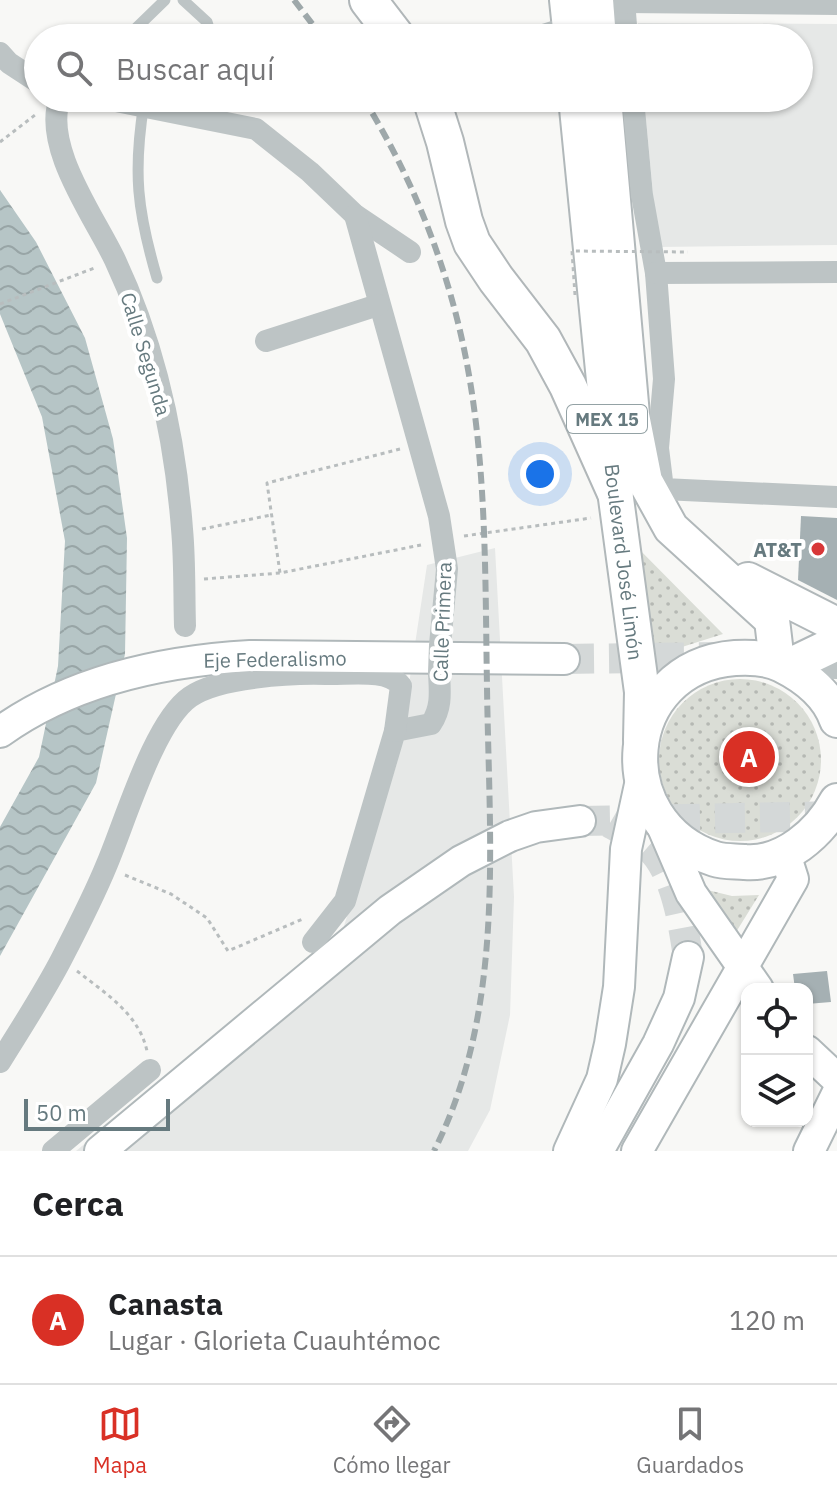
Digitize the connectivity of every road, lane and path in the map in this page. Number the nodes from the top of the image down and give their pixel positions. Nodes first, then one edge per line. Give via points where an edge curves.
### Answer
1 (165, 0) edge
2 (183, 0) edge
3 (614, 1) edge
4 (837, 4) edge
5 (142, 24) edge
6 (208, 24) edge
7 (578, 24) edge
8 (622, 24) edge
9 (0, 53) edge
10 (24, 73) edge
11 (39, 112) edge
12 (58, 112) edge
13 (142, 112) edge
14 (185, 112) edge
15 (435, 112) edge
16 (577, 112) edge
17 (605, 112) edge
18 (634, 112) edge
19 (0, 142) edge
20 (612, 183) junction
21 (355, 215) junction
22 (410, 252) dead end
23 (688, 252) dead end
24 (84, 270) dead end
25 (837, 272) edge
26 (656, 273) junction
27 (157, 278) dead end
28 (575, 295) dead end
29 (0, 304) edge
30 (378, 305) junction
31 (266, 341) dead end
32 (419, 444) junction
33 (658, 448) junction
34 (837, 497) edge
35 (616, 503) junction
36 (271, 515) junction
37 (182, 533) junction
38 (443, 541) junction
39 (701, 555) junction
40 (280, 573) junction
41 (185, 580) junction
42 (837, 625) edge
43 (185, 626) dead end
44 (837, 643) edge
45 (564, 659) tunnel mouth
46 (782, 665) junction
47 (837, 668) edge
48 (837, 720) edge
49 (395, 731) junction
50 (0, 732) edge
51 (641, 740) junction
52 (641, 780) junction
53 (834, 813) edge
54 (580, 821) tunnel mouth
55 (661, 823) junction
56 (785, 854) junction
57 (106, 867) junction
58 (345, 901) junction
59 (313, 942) dead end
60 (688, 957) tunnel mouth
61 (62, 959) junction
62 (750, 979) edge
63 (811, 1055) edge
64 (0, 1062) edge
65 (150, 1070) joint
66 (837, 1079) edge
67 (837, 1094) edge
68 (53, 1151) edge
69 (100, 1151) edge
70 (569, 1151) edge
71 (598, 1151) edge
72 (637, 1151) edge
73 (809, 1151) edge

1 - 5 lane
2 - 6 lane
3 - 4 street
3 - 7 main road
3 - 8 street
9 - 10 street
11 - 19 path
12 - 37 street, Calle Segunda via 59,150 116,262 143,333 167,415
13 - 27 lane via 137,193
14 - 21 street via 256,129
15 - 35 highway via 472,243 543,340 568,386
16 - 35 main road, Boulevard José Limón / MEX 15
17 - 20 main road, Boulevard José Limón / MEX 15
18 - 26 street
20 - 33 main road via 633,251
20 - 39 main road, Boulevard José Limón / MEX 15 via 638,455 655,504 671,528
21 - 22 street
21 - 30 street, Calle Primera
23 - 28 path, bridge via 572,251
24 - 29 path
25 - 26 street
26 - 33 street via 664,379
30 - 31 street
30 - 32 street, Calle Primera
32 - 36 path via 267,483
32 - 38 street, Calle Primera
33 - 34 street via 663,489
35 - 38 path
35 - 51 main road, Boulevard José Limón / MEX 15 via 642,692
36 - 37 path
36 - 40 path
37 - 41 street, Calle Segunda
38 - 40 path
38 - 49 street, Calle Primera, bridge via 447,569 438,714 431,724
39 - 42 main road
39 - 46 main road, Boulevard José Limón / MEX 15 via 772,620
40 - 41 path
41 - 43 street, Calle Segunda
44 - 46 main road
45 - 50 main road, Eje Federalismo via 250,656 172,664 65,696
46 - 47 street
46 - 48 main road via 817,688
46 - 51 main road via 748,657 719,659 691,670 659,700
49 - 57 street via 401,686 379,674 298,674 215,686 193,695 167,721
49 - 58 street
51 - 52 main road, Boulevard José Limón
52 - 55 main road
52 - 70 main road via 626,849 619,987 610,1044 602,1079
53 - 56 main road
54 - 69 main road via 536,827 461,861 390,910
55 - 56 main road via 686,846 718,860 752,862
55 - 62 main road via 691,893
56 - 62 main road via 793,879
57 - 58 path via 171,894 207,918 228,951
57 - 61 street
58 - 59 street
60 - 71 main road via 679,998 658,1044
61 - 64 street
61 - 65 path via 135,1022
62 - 72 main road
63 - 66 main road
65 - 68 street
67 - 73 main road

